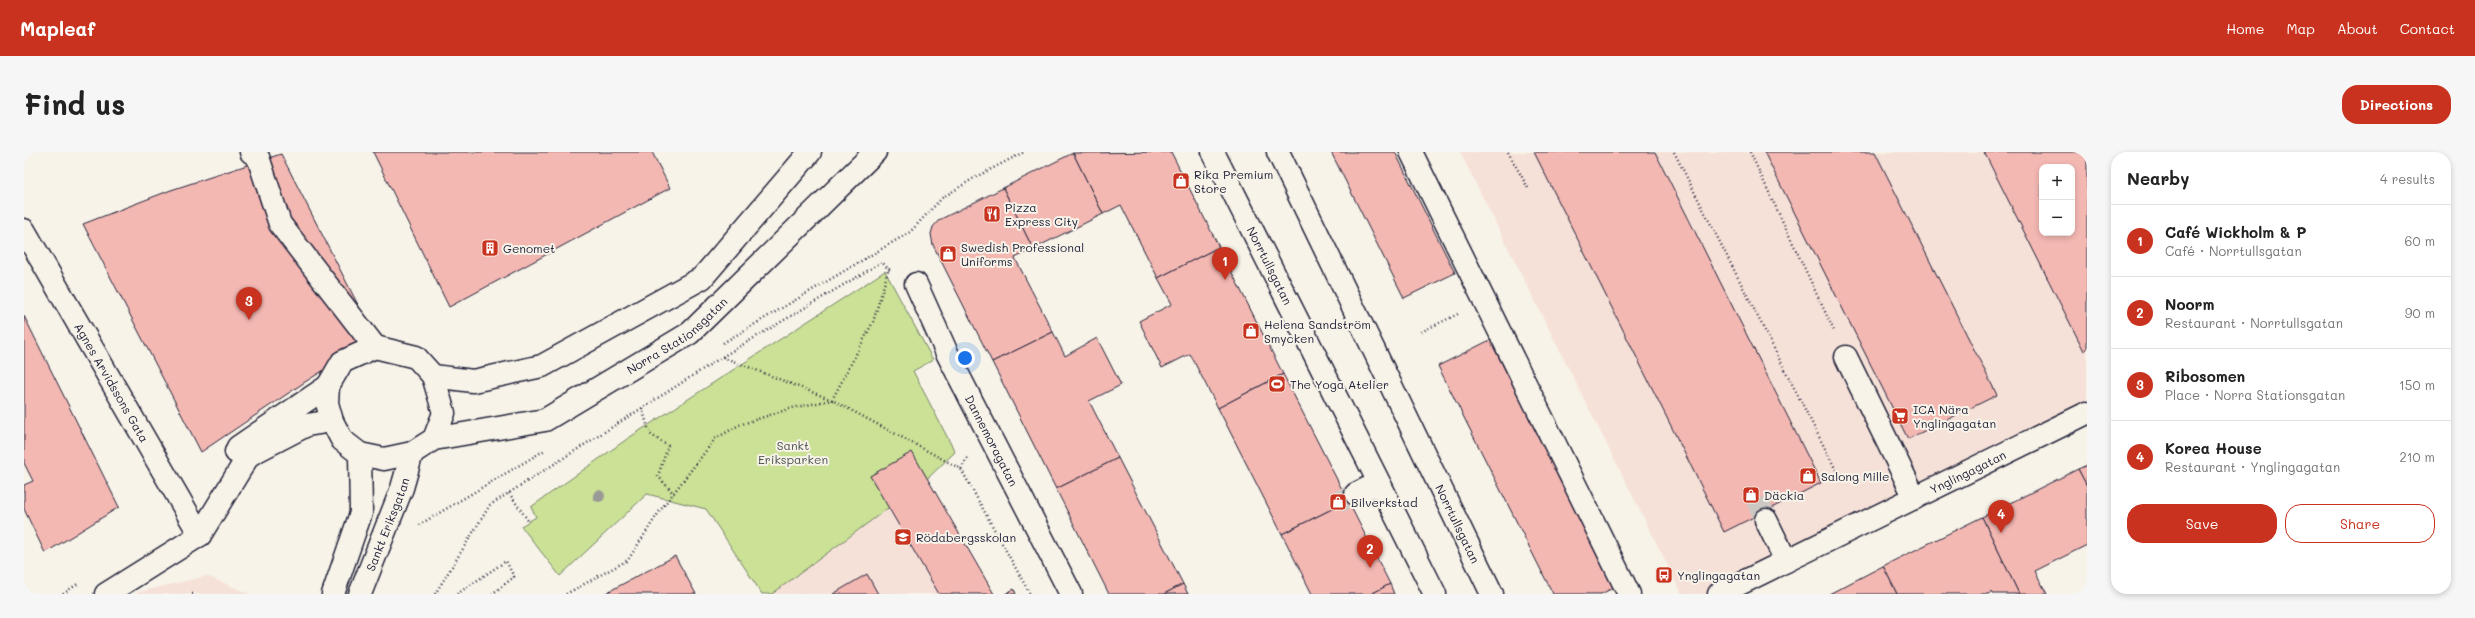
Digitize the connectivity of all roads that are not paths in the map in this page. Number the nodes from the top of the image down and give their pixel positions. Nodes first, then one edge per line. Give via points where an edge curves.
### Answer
1 (251, 152) edge
2 (810, 152) edge
3 (875, 152) edge
4 (1213, 152) edge
5 (1278, 152) edge
6 (1411, 152) edge
7 (24, 230) edge
8 (916, 284) dead end
9 (375, 347) junction
10 (1846, 357) road end
11 (433, 376) junction
12 (328, 386) junction
13 (2087, 413) edge
14 (332, 421) junction
15 (434, 439) junction
16 (412, 453) junction
17 (360, 454) junction
18 (1378, 483) junction
19 (1356, 494) tunnel mouth
20 (1915, 498) junction
21 (1766, 520) tunnel mouth
22 (200, 535) junction
23 (1786, 561) junction
24 (106, 594) edge
25 (333, 594) edge
26 (360, 594) edge
27 (1072, 594) edge
28 (1435, 594) edge
29 (1492, 594) edge
30 (1629, 594) edge
31 (1719, 594) edge

1 - 9 street via 258,157 280,224
2 - 11 street via 702,278 542,366 473,381
3 - 15 street, Norra Stationsgatan via 690,333 545,420
4 - 18 street, Norrtullsgatan
5 - 29 street, Norrtullsgatan
6 - 30 street
7 - 22 street, Agnes Arvidssons Gata
8 - 27 street, Dannemoragatan via 954,367
9 - 11 street via 416,357
9 - 12 street, Norra Stationsgatan via 342,362
10 - 20 street
11 - 15 street via 444,413
12 - 14 street, Norra Stationsgatan via 326,403
12 - 22 street, Norra Stationsgatan via 238,447
13 - 20 street, Ynglingagatan
14 - 17 street, Norra Stationsgatan via 342,440
14 - 22 street via 307,425 249,455
15 - 16 street, Norra Stationsgatan
16 - 17 street, Norra Stationsgatan via 384,459
16 - 26 street, Sankt Eriksgatan via 402,488
17 - 25 street via 361,513
18 - 19 street
18 - 28 street, Norrtullsgatan
20 - 23 street, Ynglingagatan
21 - 23 street
22 - 24 street
23 - 31 street, Ynglingagatan

